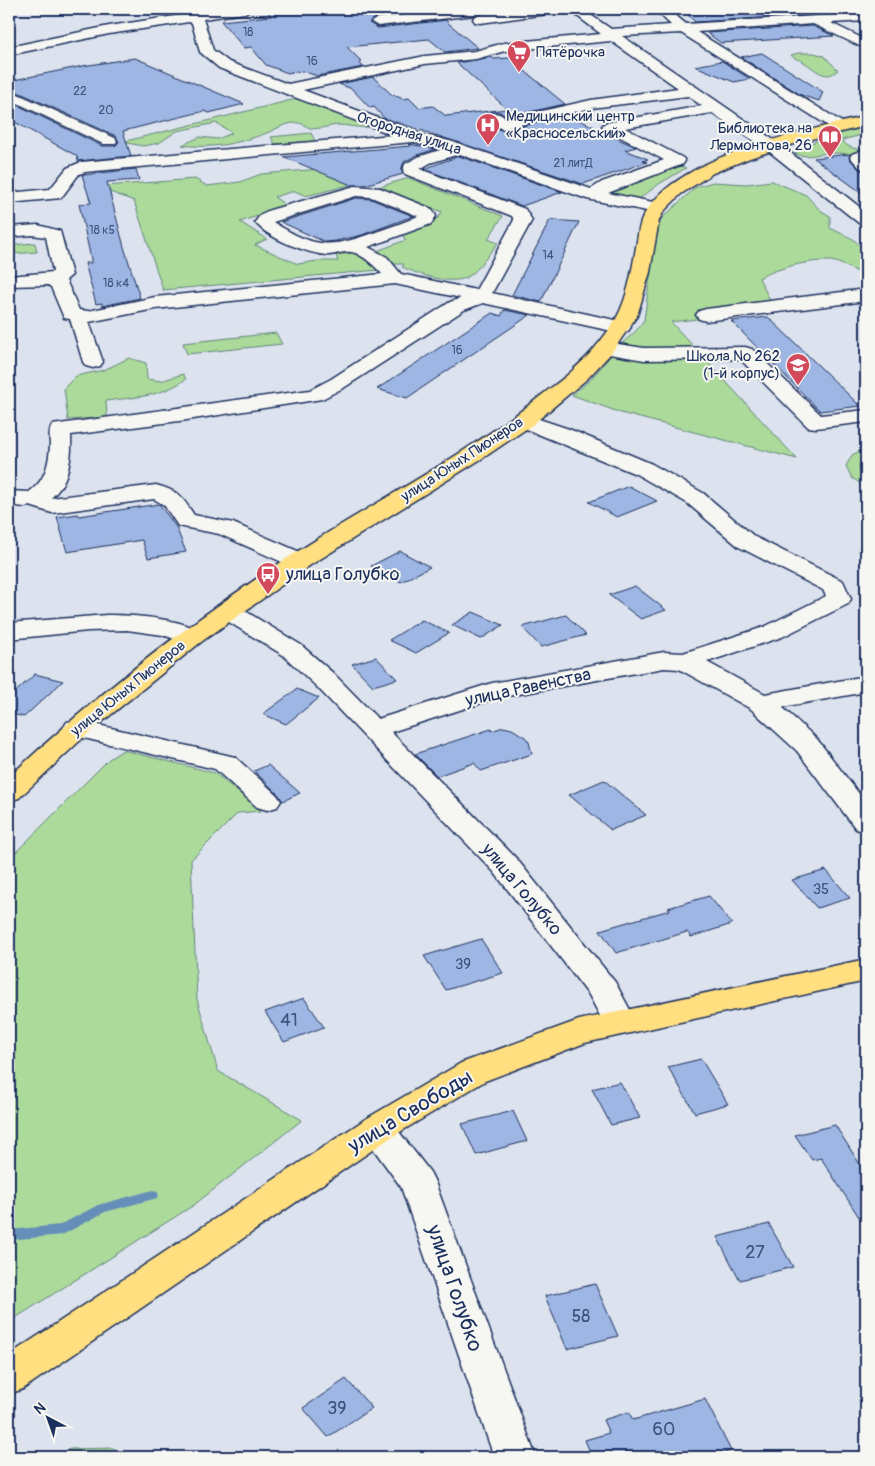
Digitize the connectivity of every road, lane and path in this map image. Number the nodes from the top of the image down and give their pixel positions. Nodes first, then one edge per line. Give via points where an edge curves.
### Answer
1 (245, 9) edge
2 (555, 9) edge
3 (574, 9) edge
4 (661, 9) edge
5 (677, 9) edge
6 (503, 12) edge
7 (196, 14) edge
8 (866, 17) edge
9 (474, 19) dead end
10 (816, 20) junction
11 (378, 22) dead end
12 (683, 28) junction
13 (612, 35) junction
14 (547, 43) junction
15 (866, 45) edge
16 (9, 51) edge
17 (317, 82) junction
18 (287, 89) junction
19 (340, 90) dead end
20 (691, 91) junction
21 (9, 94) edge
22 (584, 106) junction
23 (715, 108) junction
24 (499, 120) dead end
25 (866, 120) edge
26 (624, 124) junction
27 (840, 127) junction
28 (416, 138) junction
29 (109, 141) dead end
30 (452, 145) junction
31 (772, 146) junction
32 (866, 154) edge
33 (677, 161) junction
34 (866, 165) edge
35 (707, 170) junction
36 (397, 176) junction
37 (365, 191) junction
38 (593, 195) junction
39 (9, 198) edge
40 (657, 208) junction
41 (866, 220) edge
42 (9, 232) edge
43 (353, 246) junction
44 (395, 278) junction
45 (52, 279) junction
46 (9, 281) edge
47 (866, 295) edge
48 (481, 297) junction
49 (706, 315) dead end
50 (79, 317) junction
51 (620, 327) junction
52 (605, 348) junction
53 (93, 362) dead end
54 (866, 416) edge
55 (524, 420) junction
56 (9, 498) edge
57 (33, 499) junction
58 (300, 561) junction
59 (228, 611) junction
60 (9, 631) edge
61 (192, 637) junction
62 (685, 661) junction
63 (866, 684) edge
64 (761, 703) junction
65 (77, 728) junction
66 (374, 729) junction
67 (9, 792) edge
68 (267, 801) dead end
69 (866, 824) edge
70 (866, 970) edge
71 (620, 1023) junction
72 (377, 1129) junction
73 (9, 1377) edge
74 (515, 1457) edge

1 - 7 street
2 - 6 street
3 - 13 street
4 - 5 street
4 - 12 street
6 - 9 street
6 - 11 street
6 - 14 street
7 - 16 street
7 - 18 street, Огородная улица via 207,52 224,66
8 - 10 street
10 - 12 street
10 - 15 street
12 - 13 street
12 - 27 street
13 - 14 street
13 - 20 street
14 - 17 street via 425,60
17 - 18 street
17 - 19 street
18 - 28 street, Огородная улица
20 - 22 street
20 - 23 street
21 - 29 street
22 - 24 street
22 - 26 street
23 - 26 street
23 - 31 street
25 - 27 main road, улица Юных Пионеров
26 - 33 street via 610,126
27 - 31 main road, улица Юных Пионеров
28 - 30 street, Огородная улица
28 - 39 street via 81,167 73,171 55,194
30 - 36 street
30 - 38 street, Огородная улица
31 - 35 main road, улица Юных Пионеров
31 - 41 street
32 - 34 street via 858,157
33 - 35 street
33 - 38 street via 608,186
35 - 40 main road, улица Юных Пионеров via 674,190
36 - 37 street via 377,182
36 - 48 street via 519,213 522,223
37 - 43 street via 427,216 406,228
37 - 43 street via 346,193 276,214 264,222 323,251
38 - 40 street, Огородная улица
40 - 51 main road, улица Юных Пионеров via 650,220 627,316
42 - 45 street via 40,230 54,235 63,275
43 - 44 street via 382,261
44 - 48 street
44 - 50 street via 155,303
45 - 46 street
45 - 50 street via 59,284 71,314
47 - 49 street
48 - 51 street
48 - 57 street via 457,306 315,395 60,430 56,474 45,494
50 - 53 street
51 - 52 main road, улица Юных Пионеров
52 - 54 street via 644,354 746,353 816,422
52 - 55 main road, улица Юных Пионеров via 581,374
55 - 58 main road, улица Юных Пионеров
55 - 62 street via 644,469 695,498 747,542 834,586 838,599 774,632
56 - 57 street
57 - 58 street via 52,506 156,492 175,501 186,521 226,528
58 - 59 main road, улица Юных Пионеров
59 - 61 main road, улица Юных Пионеров
59 - 66 street, улица Голубко via 292,650
60 - 61 street via 124,623 166,628
61 - 65 main road, улица Юных Пионеров
62 - 64 street
62 - 66 street, улица Равенства via 664,660 492,691
63 - 64 street
64 - 69 street via 807,745
65 - 67 main road, улица Юных Пионеров
65 - 68 street via 225,763
66 - 71 street, улица Голубко via 505,865 603,990
70 - 71 main road, улица Свободы
71 - 72 main road, улица Свободы via 579,1032 473,1072
72 - 73 main road, улица Свободы
72 - 74 street, улица Голубко via 417,1182

